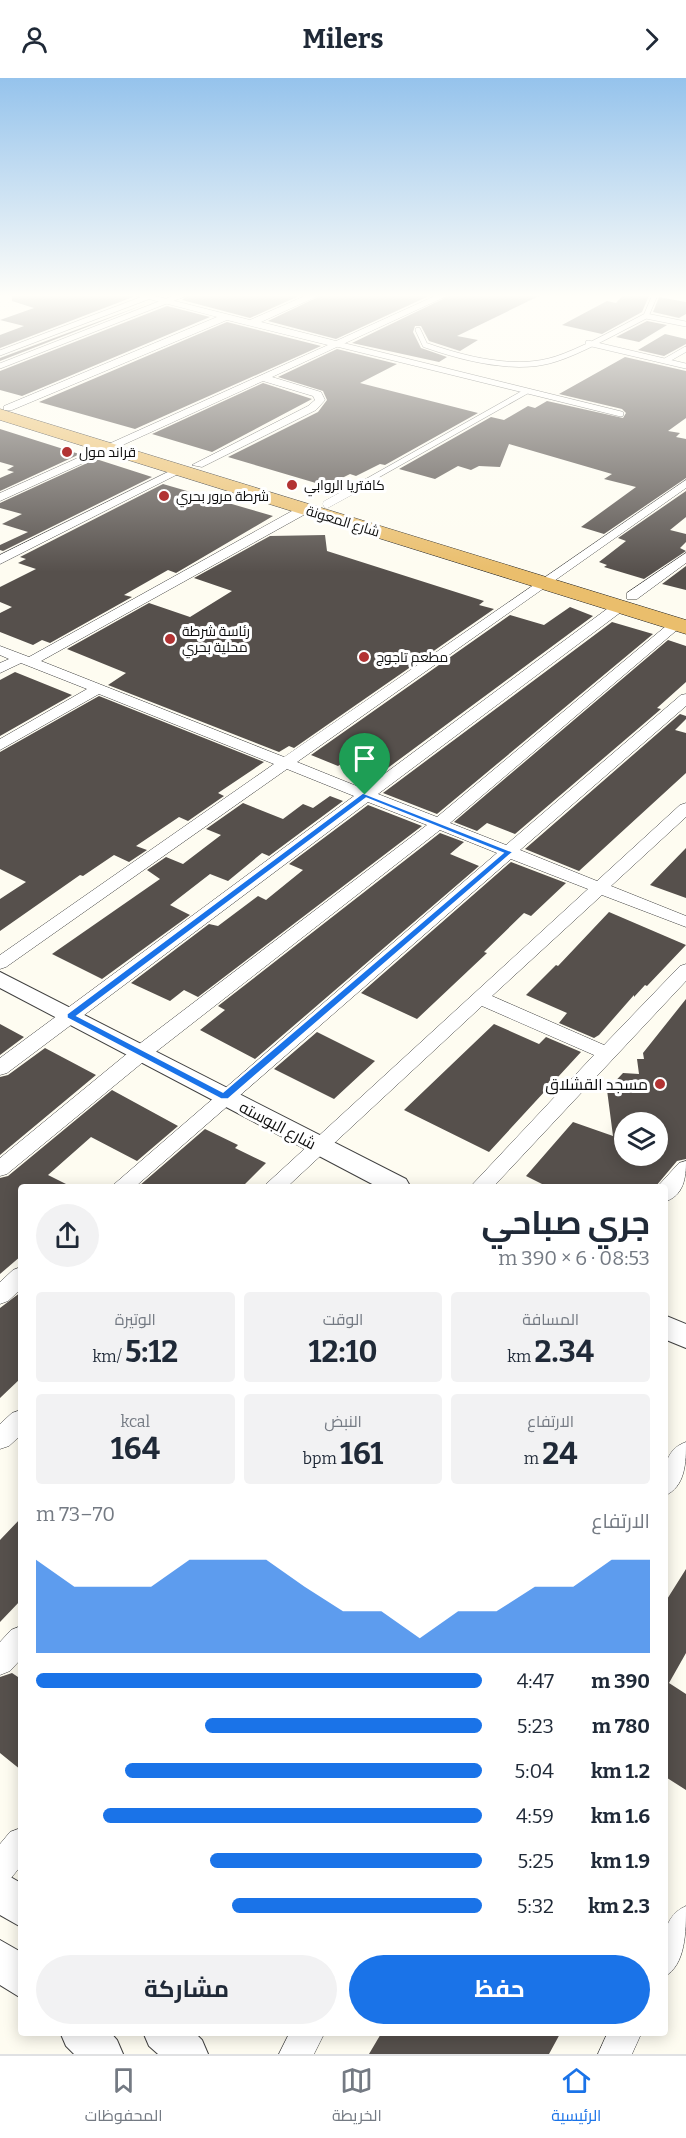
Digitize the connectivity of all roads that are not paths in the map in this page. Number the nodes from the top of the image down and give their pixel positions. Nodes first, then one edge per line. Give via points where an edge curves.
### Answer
1 (56, 387) edge
2 (242, 387) edge
3 (294, 387) edge
4 (512, 387) edge
5 (527, 391) junction
6 (3, 409) edge
7 (621, 414) dead end
8 (114, 445) junction
9 (189, 467) junction
10 (686, 483) edge
11 (0, 497) edge
12 (327, 504) junction
13 (305, 509) junction
14 (686, 557) edge
15 (0, 560) edge
16 (550, 578) junction
17 (626, 601) junction
18 (683, 621) edge
19 (0, 650) edge
20 (25, 660) junction
21 (0, 669) edge
22 (98, 689) junction
23 (686, 698) edge
24 (0, 745) edge
25 (285, 763) junction
26 (365, 795) junction
27 (686, 808) edge
28 (438, 824) junction
29 (509, 852) junction
30 (599, 888) junction
31 (686, 922) edge
32 (0, 963) edge
33 (686, 970) edge
34 (0, 980) edge
35 (480, 998) junction
36 (70, 1016) junction
37 (141, 1053) junction
38 (609, 1054) junction
39 (0, 1068) edge
40 (224, 1096) junction
41 (319, 1146) junction
42 (686, 1168) edge
43 (0, 1169) edge
44 (125, 1184) edge
45 (277, 1184) edge
46 (393, 1184) edge
47 (484, 1184) edge
48 (668, 1189) edge
49 (18, 1279) edge
50 (0, 1295) edge
51 (668, 1328) edge
52 (686, 1337) edge
53 (18, 1423) edge
54 (0, 1439) edge
55 (686, 1452) edge
56 (668, 1479) edge
57 (18, 1642) edge
58 (0, 1662) edge
59 (18, 1846) edge
60 (0, 1867) edge
61 (0, 1890) edge
62 (18, 1905) edge
63 (686, 1922) edge
64 (668, 1954) edge
65 (84, 2036) edge
66 (168, 2036) edge
67 (306, 2036) edge
68 (624, 2036) edge
69 (103, 2054) edge
70 (188, 2054) edge
71 (295, 2054) edge
72 (614, 2054) edge

1 - 6 street
2 - 8 street
3 - 9 street via 317,394 320,400 312,408
4 - 5 lane
5 - 7 lane
5 - 12 lane
6 - 8 highway, شارع المعونة
8 - 9 highway, شارع المعونة
8 - 11 street
9 - 12 highway, شارع المعونة
9 - 13 highway, شارع المعونة
9 - 15 street
10 - 16 street
12 - 16 highway, شارع المعونة
13 - 16 highway, شارع المعونة
13 - 20 street
14 - 17 street
16 - 17 highway, شارع المعونة
16 - 25 street
17 - 18 highway, شارع المعونة
17 - 26 street
18 - 28 street
19 - 20 street
20 - 21 street
20 - 22 street
22 - 24 street
22 - 25 street
23 - 29 street
25 - 26 street
25 - 32 street
26 - 28 street
26 - 36 street
27 - 30 street
28 - 29 street
28 - 37 street
29 - 30 street
29 - 40 street
30 - 31 street
30 - 35 street
33 - 38 street
34 - 36 street, شارع البوسته
35 - 38 street
35 - 41 street
36 - 37 street, شارع البوسته
36 - 39 street
37 - 40 street, شارع البوسته
37 - 43 street
38 - 47 street
40 - 41 street, شارع البوسته
40 - 44 street
41 - 45 street
41 - 46 street, شارع البوسته
42 - 48 street
49 - 50 street
51 - 52 street
53 - 54 street
55 - 56 street
57 - 58 street
59 - 60 street
61 - 62 street
63 - 64 street
65 - 69 street
66 - 70 street
67 - 71 street
68 - 72 street

